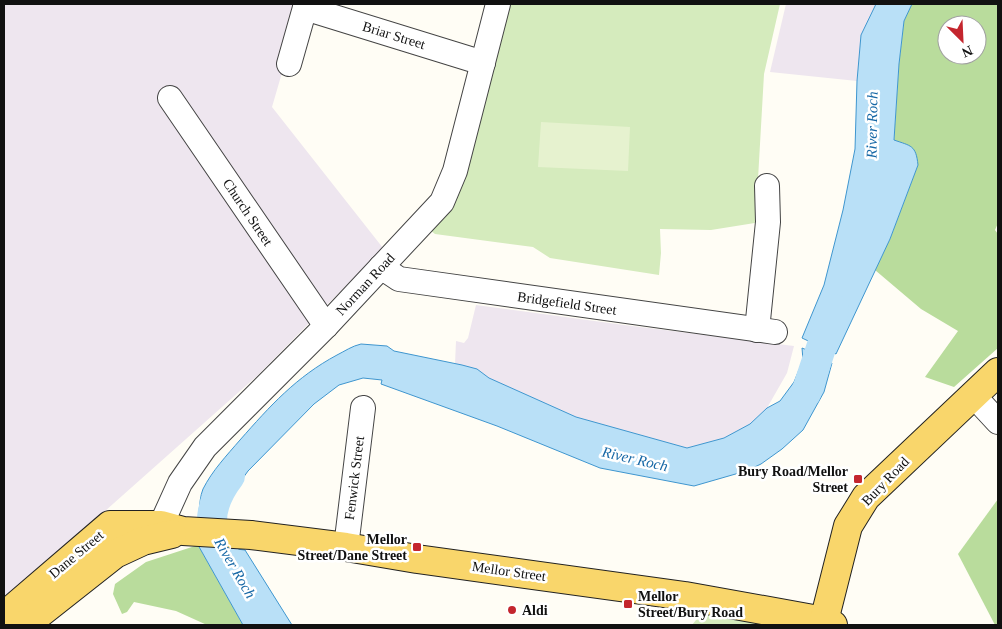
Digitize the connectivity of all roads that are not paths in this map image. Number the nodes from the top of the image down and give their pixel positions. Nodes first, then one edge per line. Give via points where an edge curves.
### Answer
1 (498, 4) edge
2 (306, 6) edge
3 (482, 62) junction
4 (289, 64) dead end
5 (170, 98) dead end
6 (767, 186) dead end
7 (381, 267) junction
8 (326, 326) junction
9 (998, 372) edge
10 (973, 395) junction
11 (363, 408) dead end
12 (998, 422) edge
13 (172, 528) junction
14 (346, 547) junction
15 (4, 616) edge
16 (827, 624) edge
17 (25, 625) edge

1 - 3 street, Norman Road
2 - 3 street, Briar Street
2 - 4 street
3 - 7 street, Norman Road via 455,171 442,202
5 - 8 street, Church Street
6 - 7 street, Bridgefield Street via 766,331 399,279
7 - 8 street, Norman Road
8 - 13 street, Norman Road via 205,447 180,483
9 - 10 main road, Bury Road
10 - 12 street
10 - 16 main road, Bury Road via 866,497 848,526
11 - 14 street, Fenwick Street
13 - 14 main road, Mellor Street
13 - 15 main road, Dane Street via 110,526
13 - 17 main road, Dane Street via 115,554
14 - 16 main road, Mellor Street via 685,596

